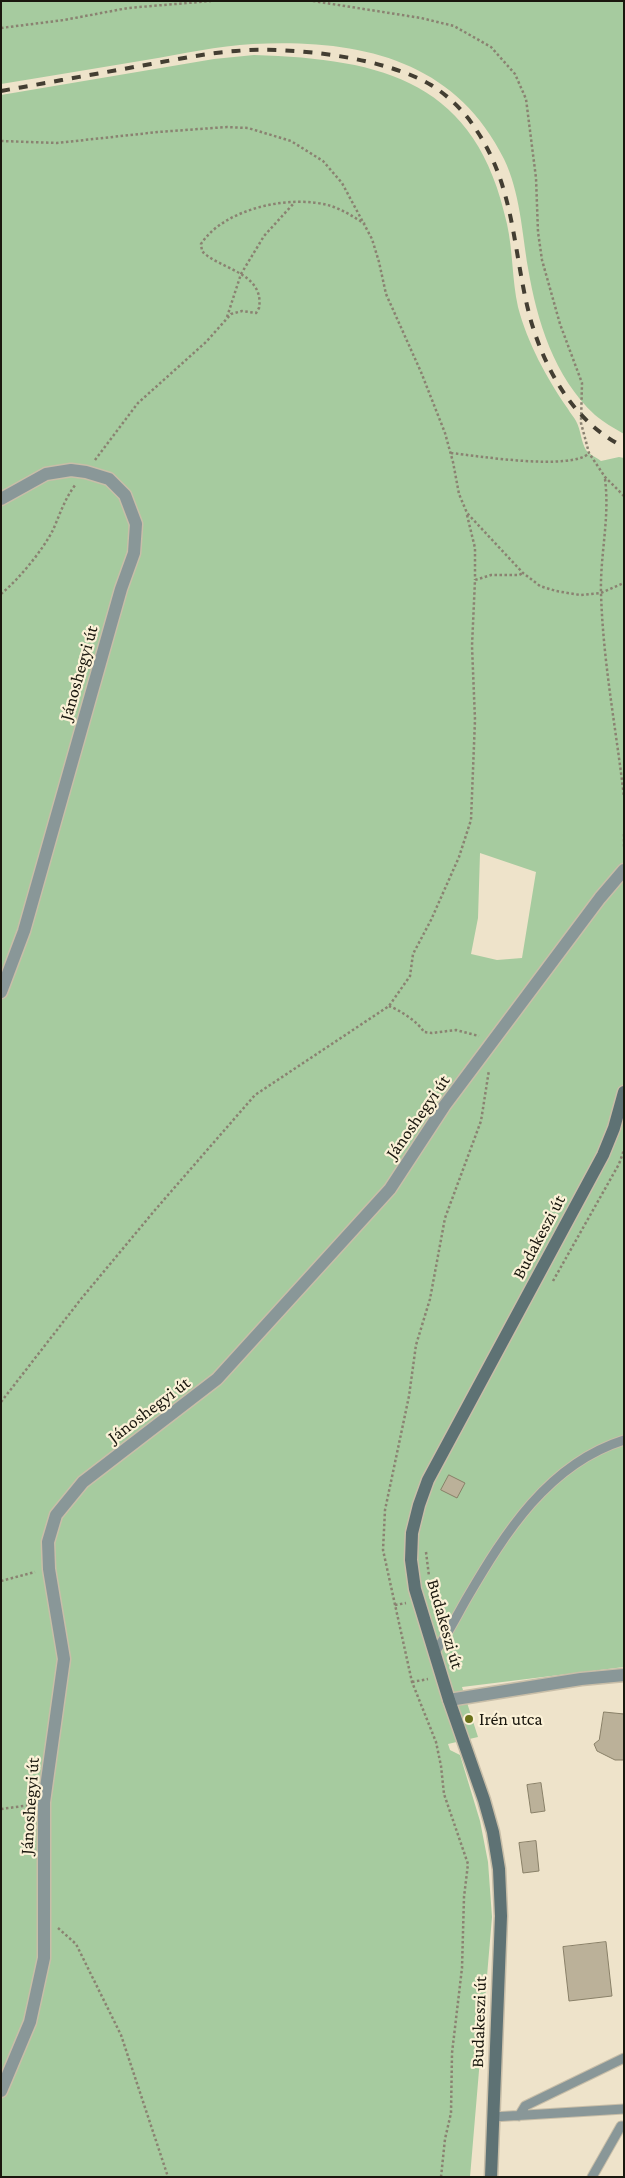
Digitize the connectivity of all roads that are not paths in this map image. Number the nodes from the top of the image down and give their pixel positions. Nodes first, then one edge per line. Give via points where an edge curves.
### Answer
1 (1, 498) edge
2 (624, 870) edge
3 (1, 992) edge
4 (624, 1092) edge
5 (624, 1440) edge
6 (434, 1653) junction
7 (624, 1676) edge
8 (449, 1700) junction
9 (624, 2058) edge
10 (1, 2091) edge
11 (624, 2109) edge
12 (519, 2116) junction
13 (493, 2117) junction
14 (624, 2126) edge
15 (491, 2177) edge
16 (592, 2177) edge

1 - 3 street, Jánoshegyi út via 46,474 71,470 86,472 109,479 125,495 136,524 134,553 24,931
2 - 10 street, Jánoshegyi út via 445,1105 390,1189 217,1379 83,1482 56,1514 48,1542 49,1569 64,1659 44,1802 44,1958 30,2022
4 - 6 main road, Budakeszi út via 603,1155 423,1492 413,1528 411,1560 417,1601
5 - 6 lane via 592,1453 536,1496 489,1561
6 - 8 main road, Budakeszi út
7 - 8 street via 582,1679
8 - 13 main road, Budakeszi út via 484,1800 499,1869 501,1916
9 - 12 lane via 525,2106
11 - 12 lane
12 - 13 lane
13 - 15 main road, Budakeszi út
14 - 16 lane via 621,2126

